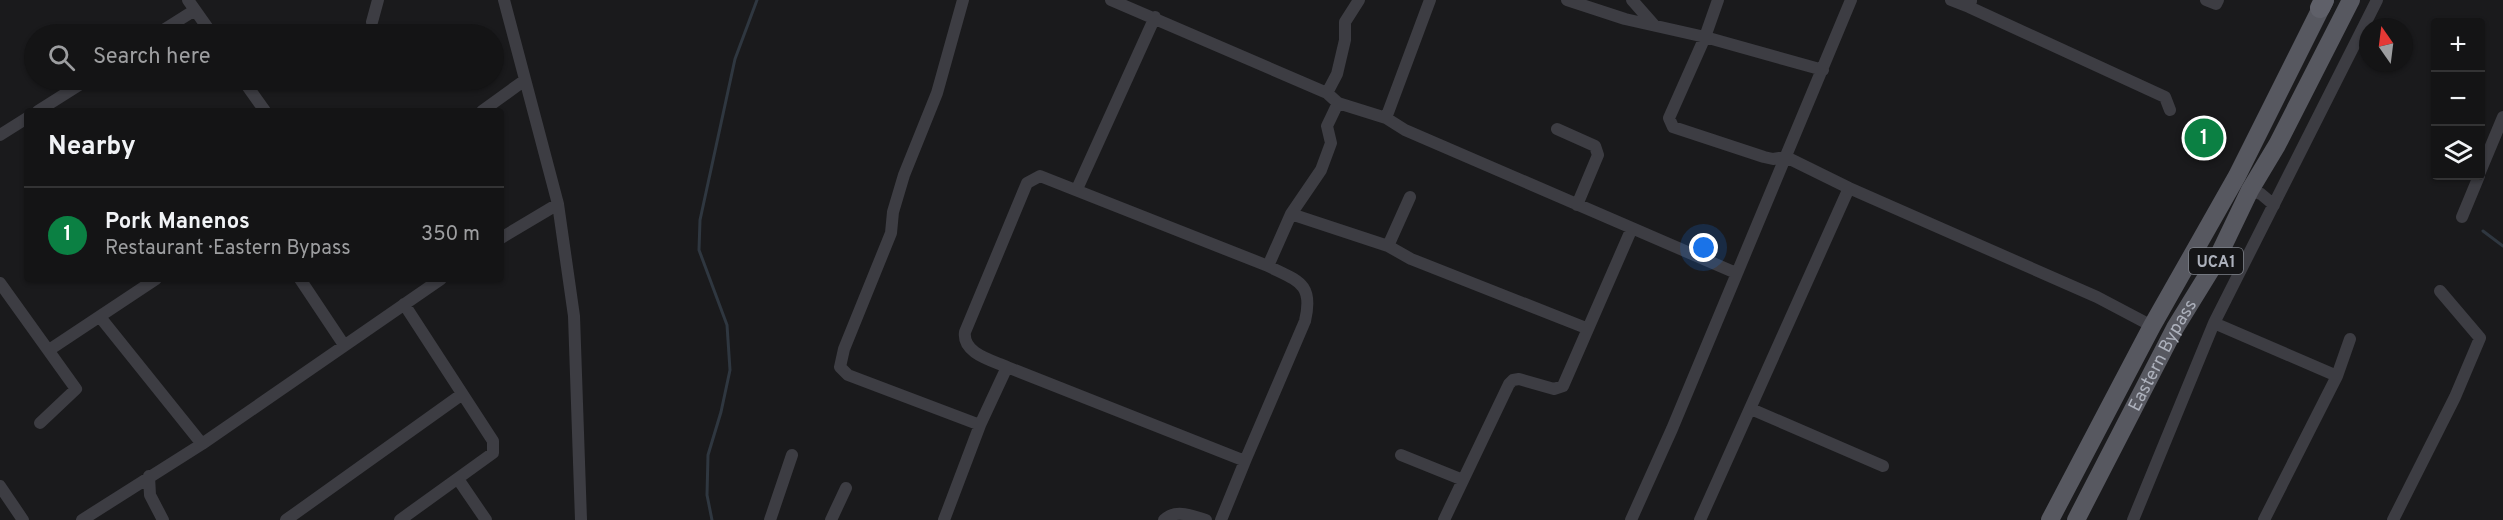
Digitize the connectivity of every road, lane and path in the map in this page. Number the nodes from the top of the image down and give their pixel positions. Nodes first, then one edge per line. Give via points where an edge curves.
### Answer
1 (378, 0) edge
2 (504, 0) edge
3 (963, 0) edge
4 (1111, 0) edge
5 (1349, 0) edge
6 (1359, 0) edge
7 (1430, 0) edge
8 (1567, 0) edge
9 (1632, 0) edge
10 (1718, 0) edge
11 (1851, 0) edge
12 (1951, 0) edge
13 (2206, 0) edge
14 (2218, 0) edge
15 (2351, 0) edge
16 (2377, 0) edge
17 (1970, 3) edge
18 (2323, 3) edge
19 (191, 5) edge
20 (1155, 17) junction
21 (372, 22) dead end
22 (1345, 22) junction
23 (169, 24) edge
24 (205, 24) edge
25 (1654, 25) junction
26 (1705, 38) junction
27 (1823, 70) junction
28 (525, 80) junction
29 (71, 90) edge
30 (250, 90) edge
31 (1327, 93) junction
32 (1338, 104) junction
33 (43, 108) edge
34 (263, 108) edge
35 (486, 108) edge
36 (2170, 110) dead end
37 (2503, 117) edge
38 (1386, 118) junction
39 (24, 120) edge
40 (1557, 129) dead end
41 (0, 135) edge
42 (1786, 157) junction
43 (2485, 162) edge
44 (2477, 180) edge
45 (1849, 188) junction
46 (1077, 189) junction
47 (2250, 190) junction
48 (1410, 197) dead end
49 (558, 204) junction
50 (1577, 205) junction
51 (2274, 205) junction
52 (1291, 214) junction
53 (2462, 217) dead end
54 (1632, 228) junction
55 (504, 236) edge
56 (1388, 246) junction
57 (1268, 266) junction
58 (1736, 273) junction
59 (152, 282) edge
60 (302, 282) edge
61 (437, 282) edge
62 (0, 284) edge
63 (2440, 291) dead end
64 (404, 304) junction
65 (100, 317) junction
66 (2214, 323) junction
67 (2152, 326) junction
68 (1586, 328) junction
69 (2350, 339) dead end
70 (344, 345) junction
71 (49, 350) junction
72 (2137, 357) junction
73 (2157, 366) junction
74 (1007, 367) junction
75 (2337, 376) junction
76 (461, 395) junction
77 (1751, 409) junction
78 (40, 423) dead end
79 (980, 425) junction
80 (201, 444) junction
81 (792, 455) dead end
82 (1401, 455) dead end
83 (1245, 461) junction
84 (1883, 466) dead end
85 (148, 476) junction
86 (458, 479) junction
87 (1463, 480) junction
88 (0, 486) edge
89 (846, 488) dead end
90 (23, 520) edge
91 (82, 520) edge
92 (163, 520) edge
93 (286, 520) edge
94 (400, 520) edge
95 (486, 520) edge
96 (581, 520) edge
97 (770, 520) edge
98 (831, 520) edge
99 (944, 520) edge
100 (1164, 520) edge
101 (1206, 520) edge
102 (1221, 520) edge
103 (1444, 520) edge
104 (1631, 520) edge
105 (1700, 520) edge
106 (2050, 520) edge
107 (2076, 520) edge
108 (2133, 520) edge
109 (2264, 520) edge
110 (2393, 520) edge

1 - 21 street
2 - 28 street
3 - 79 street via 937,93 904,175 891,233 840,367 848,375
4 - 20 street
5 - 22 street
6 - 22 street
7 - 38 street
8 - 25 street via 1625,20
9 - 25 street
10 - 26 street
11 - 27 street
12 - 17 street
13 - 14 street via 2216,4
15 - 47 main road, Eastern Bypass / UCA1
16 - 51 street
17 - 36 street via 2166,98
18 - 67 main road, Eastern Bypass / UCA1 via 2237,176
19 - 23 street
19 - 24 street
20 - 31 street
20 - 46 street
22 - 31 street via 1337,74
25 - 26 street
26 - 27 street
26 - 42 street via 1670,124 1764,157
27 - 42 street
28 - 35 street
28 - 49 street
29 - 33 street
30 - 34 street
31 - 32 street
32 - 38 street
32 - 52 street via 1327,126 1331,143 1321,170
37 - 43 street
38 - 50 street
39 - 41 street
40 - 50 street via 1595,146 1598,155
42 - 45 street
42 - 58 street
44 - 53 street
45 - 67 street via 2097,297
45 - 77 street
46 - 57 street
46 - 74 street via 1040,176 1028,183 965,332 964,341 969,349
47 - 51 street
47 - 73 main road, Eastern Bypass / UCA1 via 2215,263
48 - 56 street
49 - 55 street
49 - 96 street via 574,316
50 - 54 street
51 - 66 street
52 - 56 street
52 - 57 street
54 - 58 street
54 - 68 street
56 - 68 street via 1411,259
57 - 83 street via 1307,290 1308,307
58 - 104 street
59 - 65 street
60 - 70 street
61 - 64 street
62 - 71 street
63 - 110 street via 2480,338
64 - 70 street
64 - 76 street
65 - 71 street
65 - 80 street
66 - 75 street
66 - 108 street
67 - 72 main road, Eastern Bypass / UCA1
68 - 87 street via 1563,386 1558,389 1519,379 1509,384
69 - 75 street
70 - 80 street
71 - 78 street via 76,389
72 - 73 main road
72 - 106 main road, Eastern Bypass / UCA1
73 - 107 main road, Eastern Bypass / UCA1
74 - 79 street
74 - 83 street
75 - 109 street
76 - 86 street via 493,441 493,453
76 - 93 street
77 - 84 street
77 - 105 street
79 - 99 street
80 - 85 street
81 - 97 street
82 - 87 street
83 - 102 street
85 - 91 street
85 - 92 street via 150,495
86 - 94 street
86 - 95 street
87 - 103 street
88 - 90 street
89 - 98 street
100 - 101 street via 1179,513

